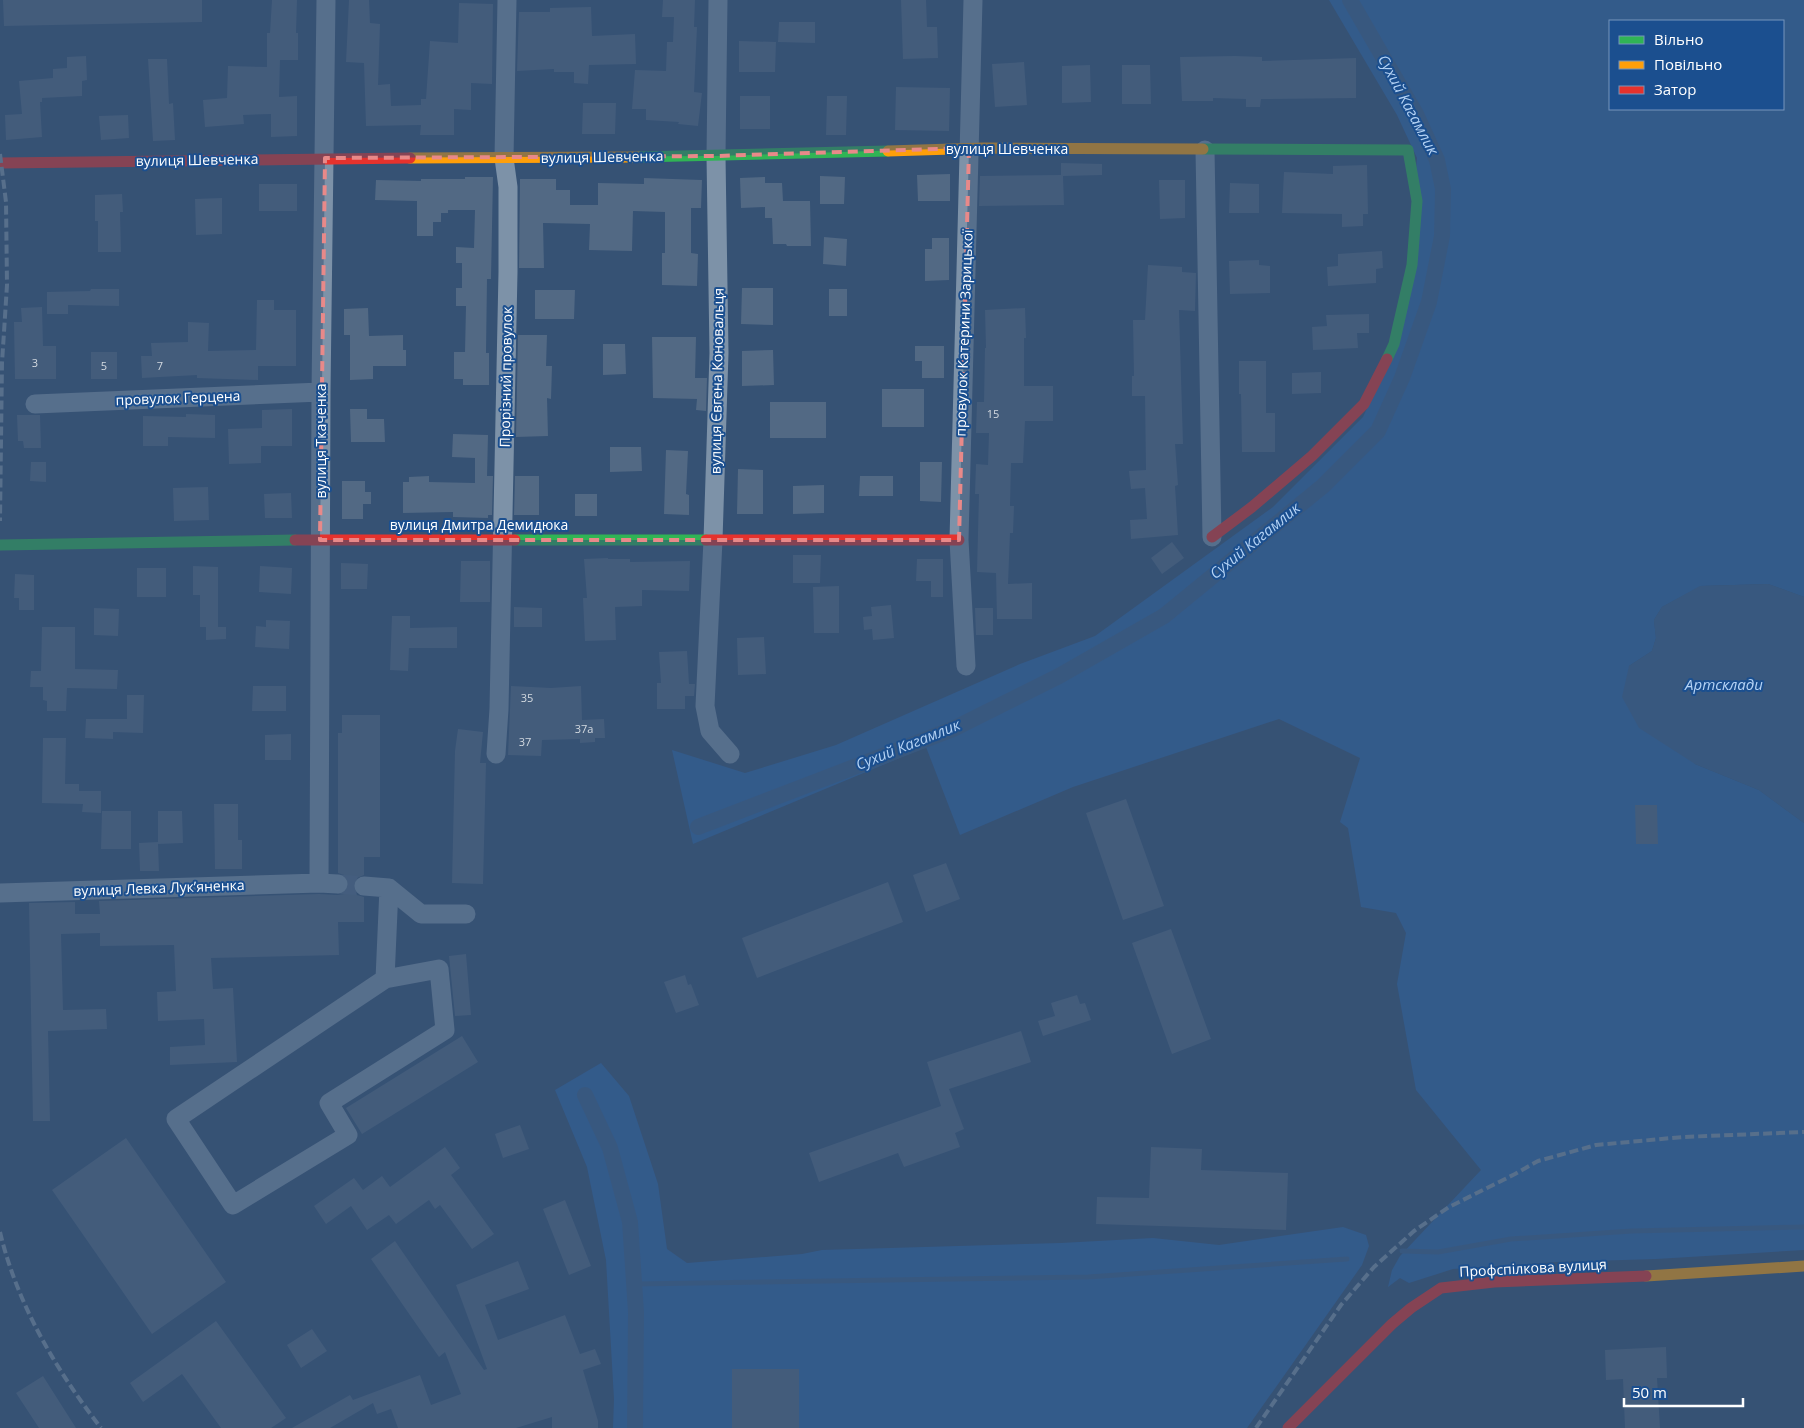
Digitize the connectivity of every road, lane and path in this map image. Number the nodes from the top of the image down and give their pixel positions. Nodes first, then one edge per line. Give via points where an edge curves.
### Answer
1 (326, 0) edge
2 (507, 0) edge
3 (718, 0) edge
4 (973, 0) edge
5 (969, 148) junction
6 (1205, 150) junction
7 (716, 156) junction
8 (325, 158) junction
9 (504, 158) junction
10 (0, 163) edge
11 (321, 392) junction
12 (35, 404) dead end
13 (1212, 537) joint
14 (320, 540) junction
15 (503, 540) junction
16 (713, 540) junction
17 (959, 540) junction
18 (0, 545) edge
19 (966, 666) dead end
20 (496, 754) dead end
21 (730, 754) dead end
22 (318, 883) junction
23 (338, 884) tunnel mouth
24 (364, 886) tunnel mouth
25 (389, 888) junction
26 (0, 893) edge
27 (466, 914) dead end
28 (385, 978) junction
29 (1804, 1266) edge
30 (1288, 1428) edge

1 - 8 street, вулиця Ткаченка
2 - 9 street, Прорізний провулок
3 - 7 street, вулиця Євгена Коновальця
4 - 5 street, провулок Катерини Зарицької
5 - 6 street, вулиця Шевченка
5 - 7 street, вулиця Шевченка
5 - 17 street, провулок Катерини Зарицької
6 - 13 street
6 - 13 street, вулиця Шевченка via 1408,150 1417,201 1412,265 1394,344 1364,404 1312,456
7 - 9 street, вулиця Шевченка
7 - 16 street, вулиця Євгена Коновальця via 719,353
8 - 9 street, вулиця Шевченка
8 - 10 street, вулиця Шевченка
8 - 11 street, вулиця Ткаченка
9 - 15 street, Прорізний провулок via 508,187 508,272
11 - 12 street, провулок Герцена
11 - 14 street, вулиця Ткаченка
14 - 15 street, вулиця Дмитра Демидюка
14 - 18 street, вулиця Дмитра Демидюка
14 - 22 street, вулиця Ткаченка
15 - 16 street, вулиця Дмитра Демидюка
15 - 20 street, Прорізний провулок
16 - 17 street, вулиця Дмитра Демидюка
16 - 21 street, вулиця Євгена Коновальця via 705,706 710,731
17 - 19 street, провулок Катерини Зарицької
22 - 23 street, вулиця Левка Лукʼяненка
22 - 26 street, вулиця Левка Лукʼяненка
24 - 25 street
25 - 27 street via 421,914
25 - 28 street
28 - 28 street via 176,1119 233,1205 348,1135 329,1103 445,1030 439,969
29 - 30 street, Профспілкова вулиця via 1604,1279 1494,1282 1441,1288 1392,1324

